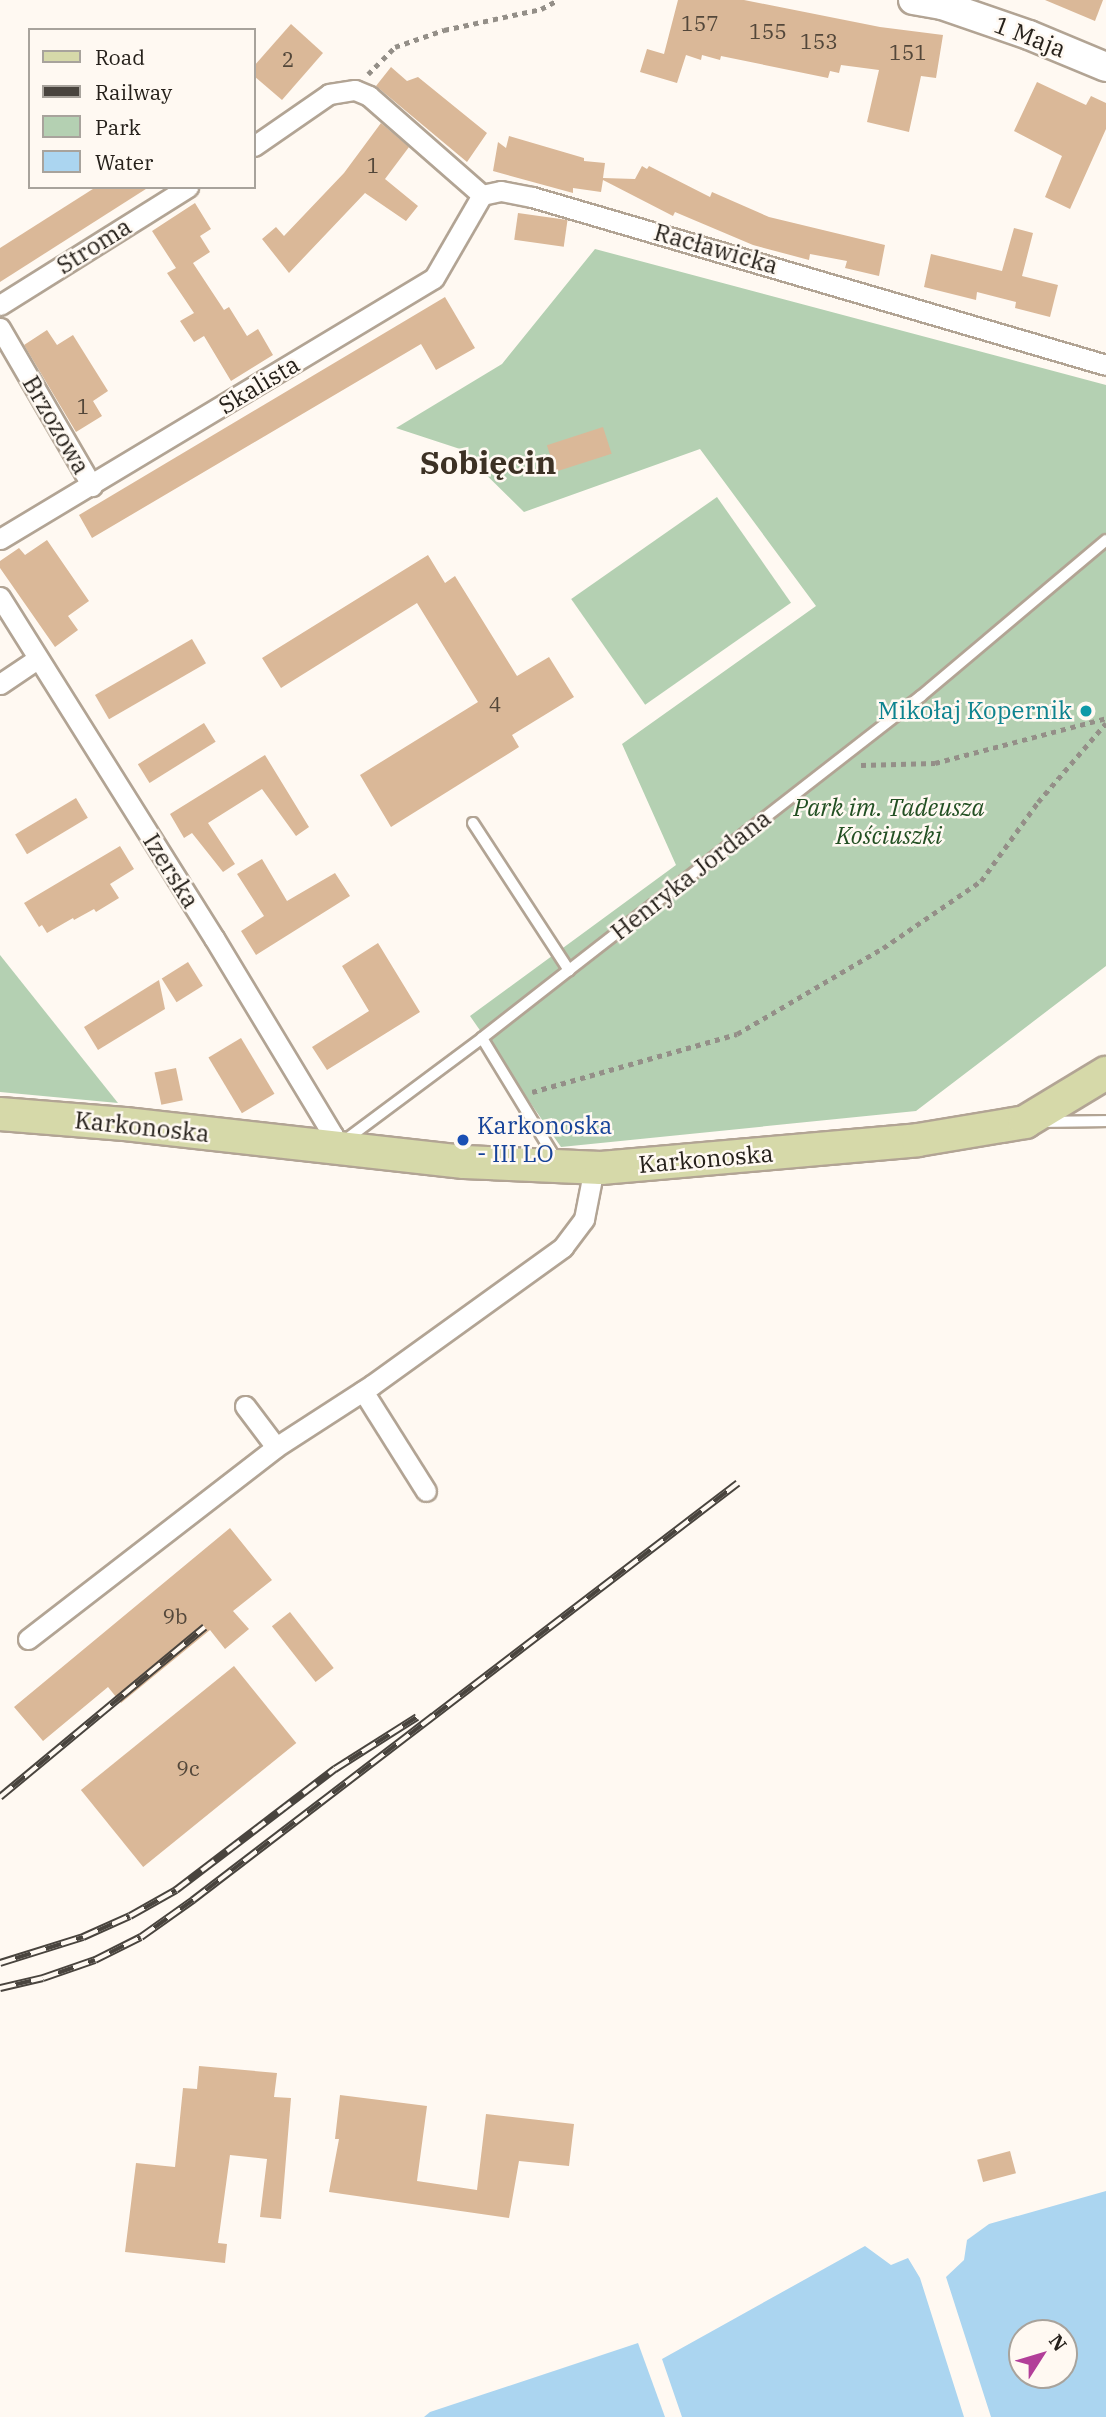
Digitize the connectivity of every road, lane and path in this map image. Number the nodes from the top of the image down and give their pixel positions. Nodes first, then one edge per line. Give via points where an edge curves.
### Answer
1 (558, 0) edge
2 (913, 0) edge
3 (1106, 67) edge
4 (360, 84) junction
5 (256, 145) edge
6 (185, 189) edge
7 (482, 195) junction
8 (0, 304) edge
9 (0, 328) edge
10 (1106, 365) edge
11 (92, 486) junction
12 (0, 539) edge
13 (1106, 540) edge
14 (0, 597) edge
15 (37, 659) junction
16 (0, 684) edge
17 (1106, 721) edge
18 (832, 765) junction
19 (473, 823) dead end
20 (569, 970) junction
21 (482, 1038) junction
22 (1106, 1073) edge
23 (517, 1096) junction
24 (0, 1114) edge
25 (1106, 1121) edge
26 (1024, 1122) junction
27 (336, 1148) junction
28 (560, 1166) junction
29 (594, 1168) junction
30 (363, 1391) junction
31 (245, 1406) dead end
32 (276, 1447) junction
33 (426, 1491) dead end
34 (28, 1639) dead end

1 - 4 path via 541,9 444,30 395,47
2 - 3 street, 1 Maja via 942,5
4 - 5 street via 329,93
4 - 7 street
6 - 8 street, Stroma
7 - 10 street, Racławicka via 501,191 532,197
7 - 11 street, Skalista via 434,278
9 - 11 street, Brzozowa
11 - 12 street, Skalista
13 - 18 lane, Henryka Jordana
14 - 15 street, Izerska
15 - 16 street
15 - 27 street, Izerska via 220,949 333,1135
17 - 18 path via 935,764
17 - 23 path via 1038,802 981,881 883,948 737,1034
18 - 20 lane, Henryka Jordana
19 - 20 lane
20 - 21 lane, Henryka Jordana
21 - 23 lane
21 - 27 lane, Henryka Jordana
22 - 26 main road, Karkonoska
23 - 28 lane
24 - 27 main road, Karkonoska
25 - 26 lane
26 - 29 main road, Karkonoska via 918,1140
27 - 28 main road, Karkonoska
28 - 29 main road, Karkonoska
29 - 30 street via 584,1219 564,1247
30 - 32 street
30 - 33 street
31 - 32 street
32 - 34 street

